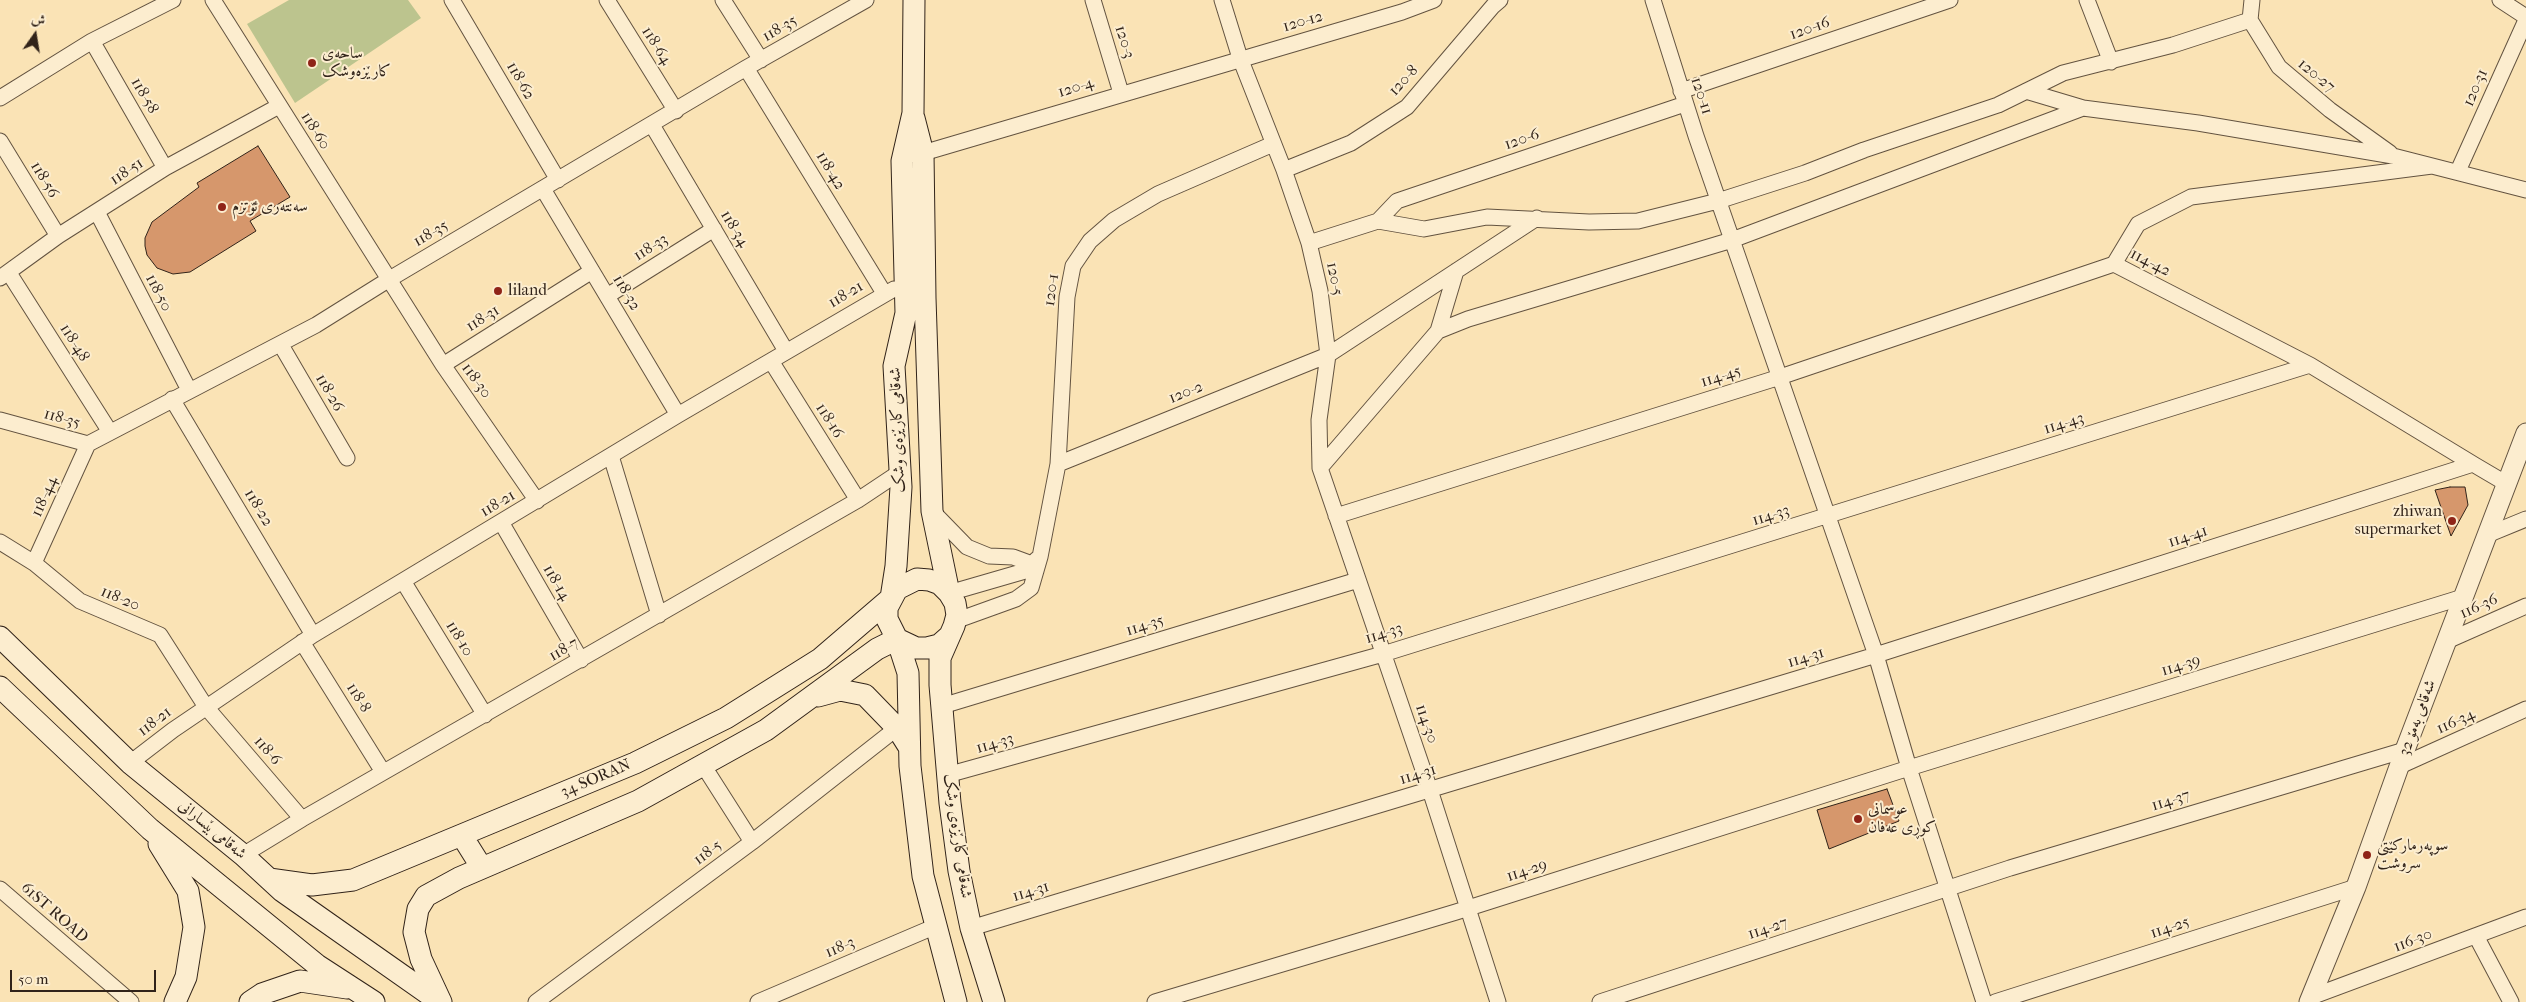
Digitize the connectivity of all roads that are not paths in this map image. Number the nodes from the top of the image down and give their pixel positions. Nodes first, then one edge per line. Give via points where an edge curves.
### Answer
1 (173, 0) edge
2 (213, 0) edge
3 (452, 0) edge
4 (607, 0) edge
5 (723, 0) edge
6 (914, 0) edge
7 (1094, 0) edge
8 (1222, 0) edge
9 (1434, 0) edge
10 (1500, 0) edge
11 (1654, 0) edge
12 (1950, 0) edge
13 (2087, 0) edge
14 (2252, 0) edge
15 (2500, 0) edge
16 (856, 2) edge
17 (2526, 18) edge
18 (2250, 20) junction
19 (92, 41) junction
20 (1240, 58) junction
21 (761, 60) junction
22 (2111, 62) junction
23 (746, 68) junction
24 (2026, 91) junction
25 (1121, 93) junction
26 (1683, 97) junction
27 (0, 98) edge
28 (280, 106) junction
29 (2083, 108) junction
30 (676, 111) junction
31 (913, 113) junction
32 (652, 125) junction
33 (0, 141) edge
34 (1273, 144) junction
35 (923, 153) junction
36 (2393, 156) junction
37 (2432, 166) junction
38 (165, 168) junction
39 (1284, 170) junction
40 (2458, 171) junction
41 (558, 180) junction
42 (543, 190) junction
43 (2526, 190) edge
44 (1718, 201) junction
45 (97, 212) junction
46 (1537, 218) junction
47 (1378, 222) junction
48 (714, 229) junction
49 (58, 236) junction
50 (1732, 240) junction
51 (1309, 243) junction
52 (2114, 264) junction
53 (592, 271) junction
54 (1456, 271) junction
55 (5, 276) edge
56 (388, 280) junction
57 (889, 291) joint
58 (607, 296) junction
59 (1438, 331) junction
60 (900, 339) junction
61 (926, 341) junction
62 (281, 345) junction
63 (786, 352) junction
64 (1328, 355) junction
65 (771, 361) junction
66 (443, 365) junction
67 (2310, 365) junction
68 (1780, 377) junction
69 (188, 390) junction
70 (172, 399) junction
71 (678, 415) junction
72 (0, 420) edge
73 (110, 432) junction
74 (2526, 433) edge
75 (88, 444) junction
76 (611, 456) junction
77 (347, 458) dead end
78 (1058, 464) junction
79 (2473, 464) junction
80 (1320, 468) junction
81 (900, 472) junction
82 (2507, 484) junction
83 (858, 500) junction
84 (538, 501) junction
85 (932, 511) junction
86 (1336, 516) junction
87 (1828, 517) junction
88 (2526, 519) edge
89 (501, 522) junction
90 (2487, 535) junction
91 (0, 542) edge
92 (1036, 560) junction
93 (34, 563) junction
94 (1358, 580) junction
95 (403, 581) junction
96 (949, 593) junction
97 (891, 598) junction
98 (2463, 598) junction
99 (2526, 606) edge
100 (659, 615) junction
101 (952, 629) junction
102 (308, 639) junction
103 (897, 639) junction
104 (1, 641) edge
105 (2447, 641) junction
106 (1382, 654) junction
107 (1876, 655) junction
108 (581, 660) junction
109 (0, 686) edge
110 (810, 698) junction
111 (942, 706) junction
112 (206, 707) junction
113 (2526, 710) edge
114 (485, 715) junction
115 (897, 728) junction
116 (909, 747) junction
117 (2403, 758) junction
118 (130, 763) junction
119 (703, 765) junction
120 (1909, 768) junction
121 (384, 772) junction
122 (948, 775) junction
123 (1430, 790) junction
124 (302, 819) junction
125 (150, 829) junction
126 (462, 836) junction
127 (752, 842) junction
128 (243, 855) junction
129 (482, 868) junction
130 (269, 879) junction
131 (2356, 887) junction
132 (1948, 888) junction
133 (0, 889) edge
134 (1469, 908) junction
135 (2526, 917) edge
136 (936, 926) junction
137 (972, 928) junction
138 (2476, 936) junction
139 (354, 989) junction
140 (2310, 1000) edge
141 (131, 1002) edge
142 (175, 1002) edge
143 (250, 1002) edge
144 (374, 1002) edge
145 (441, 1002) edge
146 (536, 1002) edge
147 (758, 1002) edge
148 (956, 1002) edge
149 (994, 1002) edge
150 (1155, 1002) edge
151 (1498, 1002) edge
152 (1600, 1002) edge
153 (1984, 1002) edge
154 (1995, 1002) edge
155 (2511, 1002) edge

1 - 19 street
2 - 28 street, 118-60
3 - 41 street, 118-62
4 - 30 street, 118-64
5 - 21 street
6 - 31 main road, شەقامی کارێزەی وشک
7 - 25 street, 120-3
8 - 20 street, 120-5
9 - 20 street, 120-12
10 - 39 street, 120-8 via 1407,107 1351,143
11 - 26 street, 120-11
12 - 26 street, 120-16
13 - 22 street
14 - 18 street
15 - 17 street
16 - 21 street, 118-35
17 - 40 street, 120-31
18 - 22 street
18 - 36 street, 120-27 via 2278,67
19 - 27 street
19 - 38 street, 118-58
20 - 25 street, 120-4
20 - 34 street, 120-5
21 - 23 street, 118-35
22 - 24 street via 2063,73
23 - 30 street, 118-35
23 - 57 street, 118-42
24 - 29 street
24 - 44 street via 1998,105
25 - 35 street, 120-4
26 - 44 street, 120-11
26 - 47 street, 120-6 via 1397,201
28 - 38 street, 118-51
28 - 56 street, 118-60
29 - 36 street
29 - 50 street
30 - 32 street, 118-35
31 - 35 main road, شەقامی کارێزەی وشک
31 - 60 main road, شەقامی کارێزەی وشک via 902,161 906,313
32 - 41 street, 118-35
32 - 48 street, 118-34
33 - 49 street, 118-56
34 - 39 street, 120-5
34 - 78 street, 120-1 via 1158,194 1114,220 1090,241 1073,266 1067,298
35 - 61 main road, شەقامی کارێزەی وشک
36 - 37 street
37 - 40 street
37 - 52 street, 114-42 via 2191,197 2138,224
38 - 45 street, 118-51
39 - 51 street, 120-5
40 - 43 street
41 - 42 street, 118-35
42 - 53 street, 118-32
42 - 56 street, 118-35
44 - 46 street via 1638,221
44 - 50 street, 120-11
45 - 49 street, 118-51
45 - 69 street, 118-50
46 - 47 street via 1487,217 1424,229
46 - 54 street, 120-2
47 - 51 street
48 - 58 street, 118-33
48 - 63 street, 118-34
49 - 55 street, 118-51
50 - 59 street via 1468,318
50 - 68 street, 120-11
51 - 64 street, 120-5 via 1320,291
52 - 67 street, 114-42
52 - 68 street, 114-45
53 - 58 street, 118-32
53 - 66 street, 118-31
54 - 59 street
54 - 64 street, 120-2
55 - 73 street, 118-48
56 - 62 street, 118-35
56 - 66 street, 118-30
57 - 63 street, 118-21
58 - 71 street, 118-32
59 - 80 street
60 - 61 main road
60 - 81 main road, شەقامی کارێزەی وشک via 894,366
61 - 85 main road, شەقامی کارێزەی وشک
62 - 69 street, 118-35
62 - 77 street, 118-26
63 - 65 street, 118-21
64 - 78 street, 120-2
64 - 80 street, 120-5 via 1319,420
65 - 71 street, 118-21
65 - 83 street, 118-16
66 - 84 street, 118-30
67 - 79 street, 114-42
67 - 87 street, 114-43
68 - 86 street, 114-45
68 - 87 street, 120-11
69 - 70 street, 118-35
70 - 73 street, 118-35
70 - 102 street, 118-22
71 - 76 street, 118-21
72 - 75 street, 118-35
73 - 75 street, 118-35
74 - 82 street, شەقامی بەمۆ 32
75 - 93 street, 118-44
76 - 84 street, 118-21
76 - 100 street
78 - 92 street, 120-1
79 - 82 street
79 - 107 street, 114-41
80 - 86 street, 120-5
81 - 83 street, 118-7
81 - 97 main road, شەقامی کارێزەی وشک via 896,566
82 - 90 street, شەقامی بەمۆ 32
83 - 100 street, 118-7
84 - 89 street, 118-21
85 - 92 street via 967,547 989,556
85 - 96 main road, شەقامی کارێزەی وشک
86 - 94 street, 114-30
87 - 106 street, 114-33
87 - 107 street, 120-11
88 - 90 street
89 - 95 street, 118-21
89 - 108 street, 118-14
90 - 98 street, شەقامی بەمۆ 32
91 - 93 street, 118-20
92 - 96 street via 1025,571
92 - 101 street, 120-1 via 1031,588 1016,599
93 - 112 street, 118-20 via 80,601 160,635
94 - 106 street, 114-30
94 - 111 street, 114-35
95 - 102 street, 118-21
95 - 114 street, 118-10
96 - 97 main road via 940,584 917,580 897,589
96 - 101 main road via 955,603
97 - 103 main road via 887,619
97 - 126 main road, 34 SORAN via 820,659 726,718 635,763
98 - 105 street, شەقامی بەمۆ 32
98 - 120 street, 114-39
99 - 105 street, 116-36
100 - 108 street, 118-7
101 - 103 main road via 939,645 927,648 911,647
101 - 111 main road, شەقامی کارێزەی وشک via 940,658
102 - 112 street, 118-21
102 - 121 street, 118-8
103 - 110 main road via 877,649
103 - 116 main road via 908,673
104 - 118 main road, شەقامی بێسارانی
105 - 117 street, شەقامی بەمۆ 32
106 - 122 street, 114-33
106 - 123 street, 114-30
107 - 120 street, 120-11
107 - 123 street, 114-31
108 - 114 street, 118-7
109 - 125 main road
110 - 115 main road via 840,690 865,695
110 - 119 main road via 766,730
111 - 122 main road, شەقامی کارێزەی وشک
112 - 118 street, 118-21
112 - 124 street, 118-6
113 - 117 street, 116-34
114 - 121 street, 118-7
115 - 116 main road
115 - 127 street, 118-5
116 - 136 main road via 923,876
117 - 131 street, شەقامی بەمۆ 32
117 - 132 street, 114-37
118 - 128 main road, شەقامی بێسارانی
119 - 127 street
119 - 129 main road via 638,801
120 - 132 street, 120-11
120 - 134 street, 114-29
121 - 124 street, 118-7
122 - 137 main road, شەقامی کارێزەی وشک via 958,871
123 - 134 street, 114-30
123 - 137 street, 114-31
124 - 128 street, 118-7
125 - 139 main road via 317,965
125 - 142 main road via 188,891 194,927 186,977
126 - 129 main road
126 - 130 main road, 34 SORAN via 353,880 312,885
127 - 146 street, 118-5
128 - 130 main road, شەقامی بێسارانی
129 - 145 main road via 426,896 418,909 414,932 420,959
130 - 145 main road, شەقامی بێسارانی
131 - 140 street, شەقامی بەمۆ 32
131 - 154 street, 114-25
132 - 152 street, 114-27
132 - 153 street, 120-11
133 - 141 street, 61ST ROAD
134 - 150 street, 114-29
134 - 151 street, 114-30
135 - 138 street, 116-30
136 - 147 street, 118-3
136 - 148 main road
137 - 149 main road, شەقامی کارێزەی وشک
138 - 140 street, 116-30
138 - 155 street
139 - 143 main road via 300,981 262,994
139 - 144 main road

